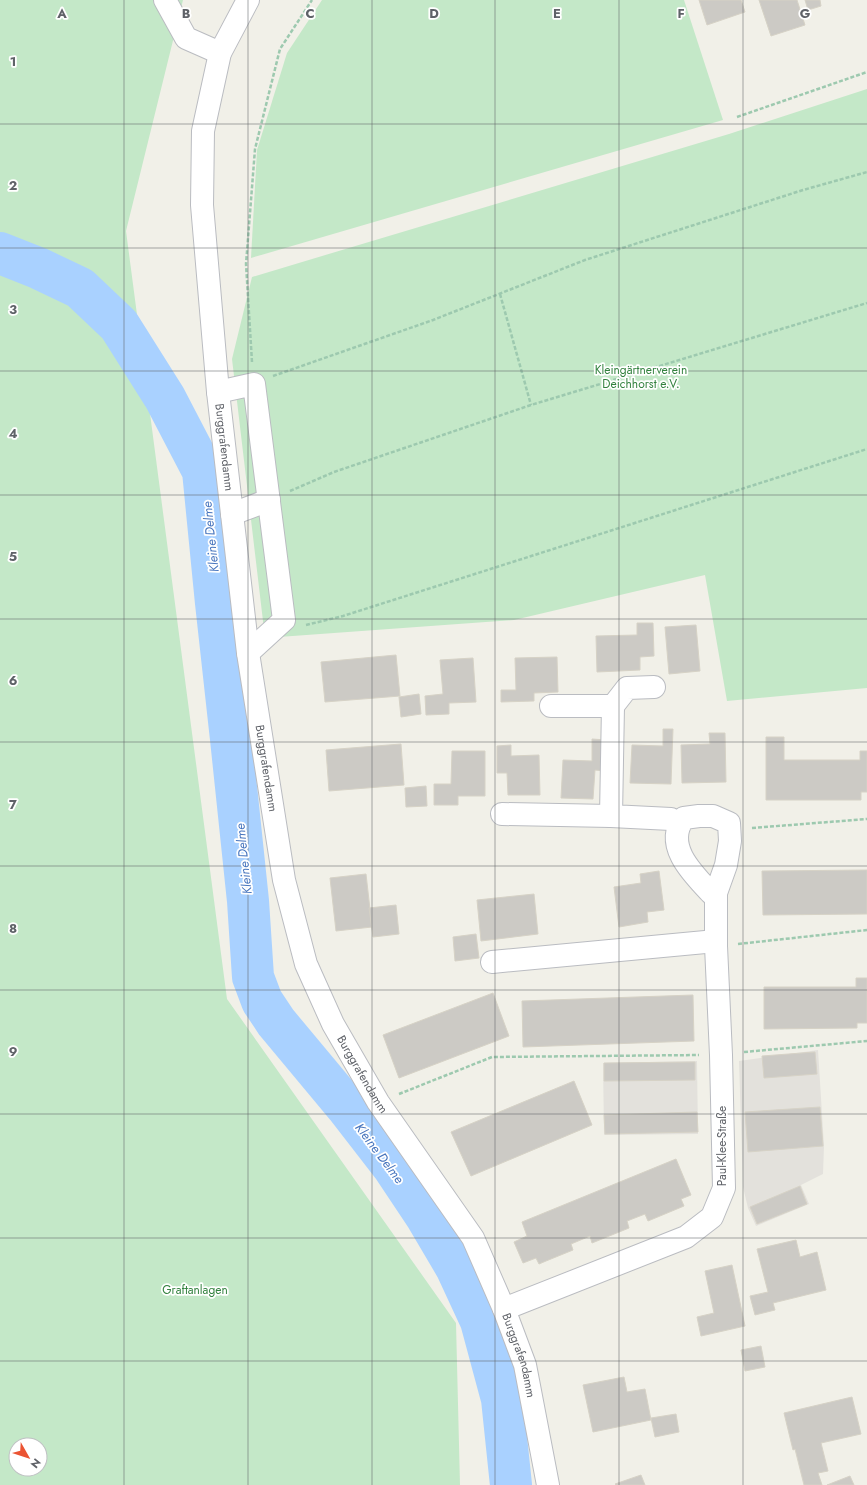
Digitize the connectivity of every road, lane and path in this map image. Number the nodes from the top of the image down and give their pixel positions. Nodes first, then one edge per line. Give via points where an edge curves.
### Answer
1 (166, 0) edge
2 (248, 0) edge
3 (312, 0) edge
4 (220, 53) junction
5 (867, 72) edge
6 (737, 117) dead end
7 (867, 172) edge
8 (500, 294) junction
9 (867, 303) edge
10 (254, 384) junction
11 (218, 392) junction
12 (530, 404) junction
13 (867, 449) edge
14 (269, 500) junction
15 (232, 514) junction
16 (284, 620) junction
17 (248, 653) junction
18 (654, 687) dead end
19 (551, 706) dead end
20 (612, 706) junction
21 (502, 814) dead end
22 (610, 816) junction
23 (867, 819) edge
24 (680, 824) junction
25 (729, 828) junction
26 (716, 893) junction
27 (867, 930) edge
28 (716, 944) junction
29 (492, 962) dead end
30 (867, 1041) edge
31 (721, 1054) junction
32 (378, 1102) junction
33 (504, 1309) junction
34 (548, 1485) edge

1 - 4 street via 186,38
2 - 4 street, Burggrafendamm
3 - 10 path via 280,48 254,149 246,264
4 - 11 street, Burggrafendamm via 203,131 202,205
5 - 6 path
7 - 8 path via 585,260
8 - 10 path
8 - 12 path
9 - 12 path
10 - 11 street
10 - 14 street
11 - 15 street, Burggrafendamm
12 - 14 path via 334,472
13 - 16 path via 343,616 309,625
14 - 15 street
14 - 16 street
15 - 17 street, Burggrafendamm
16 - 17 street
17 - 32 street, Burggrafendamm via 284,880 306,964 333,1024
18 - 20 street via 627,688
19 - 20 street
20 - 22 street
21 - 22 street
22 - 24 street via 670,819
23 - 25 path
24 - 25 street via 684,818 713,816 729,823
24 - 26 street via 678,851 694,875 711,893
25 - 26 street, Paul-Klee-Straße via 730,841 726,865
26 - 28 street, Paul-Klee-Straße
27 - 28 path
28 - 29 street
28 - 31 street, Paul-Klee-Straße
30 - 31 path
31 - 32 path via 492,1058
31 - 33 street, Paul-Klee-Straße via 724,1188 712,1217 686,1237
32 - 33 street, Burggrafendamm via 474,1238
33 - 34 street, Burggrafendamm via 526,1365

